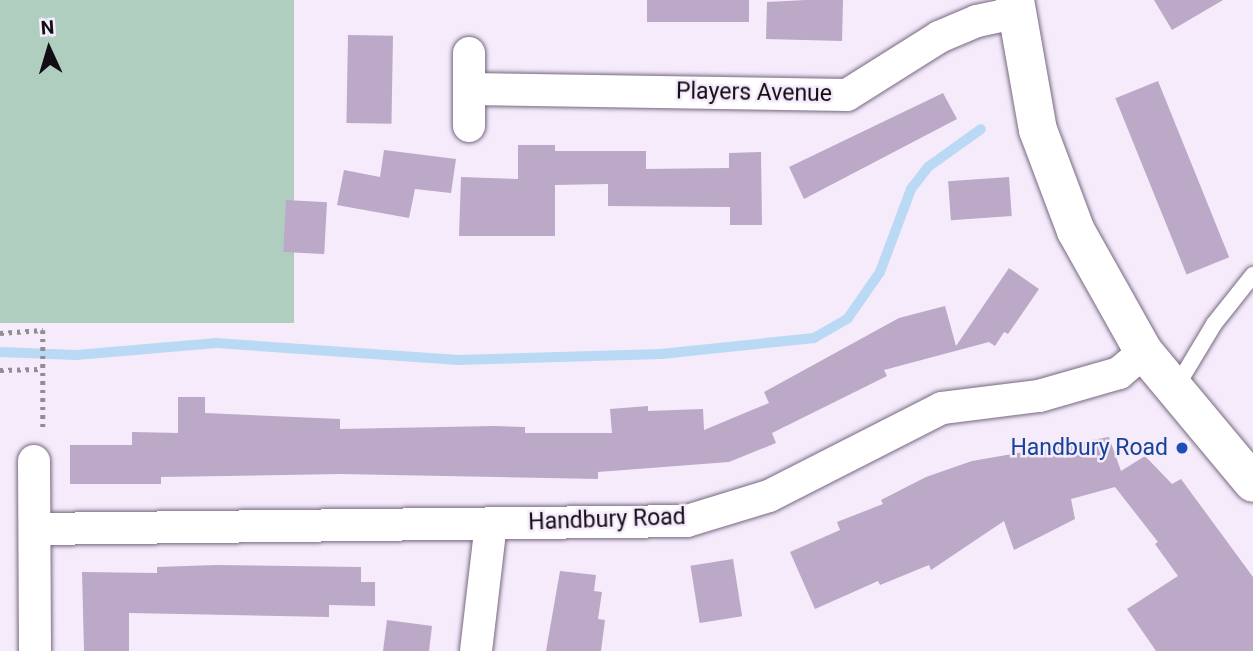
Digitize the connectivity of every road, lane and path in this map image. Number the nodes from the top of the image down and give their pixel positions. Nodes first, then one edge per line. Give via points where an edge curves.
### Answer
1 (1016, 7) edge
2 (469, 52) dead end
3 (470, 89) junction
4 (469, 127) dead end
5 (1253, 275) edge
6 (0, 333) edge
7 (1144, 352) junction
8 (41, 369) junction
9 (0, 370) edge
10 (1174, 391) junction
11 (33, 461) joint
12 (1253, 483) edge
13 (491, 524) junction
14 (35, 529) junction
15 (35, 651) edge
16 (476, 651) edge

1 - 3 street, Players Avenue via 939,37 847,95
1 - 7 street via 1038,130 1076,231
2 - 3 street
3 - 4 street
5 - 10 lane via 1214,324
6 - 8 path via 43,330
7 - 10 street
7 - 13 street, Handbury Road via 1119,373 1040,397 942,408 769,496 687,521
8 - 9 path
8 - 11 path via 44,439
10 - 12 street
11 - 14 street
13 - 14 street, Handbury Road
13 - 16 street
14 - 15 street

